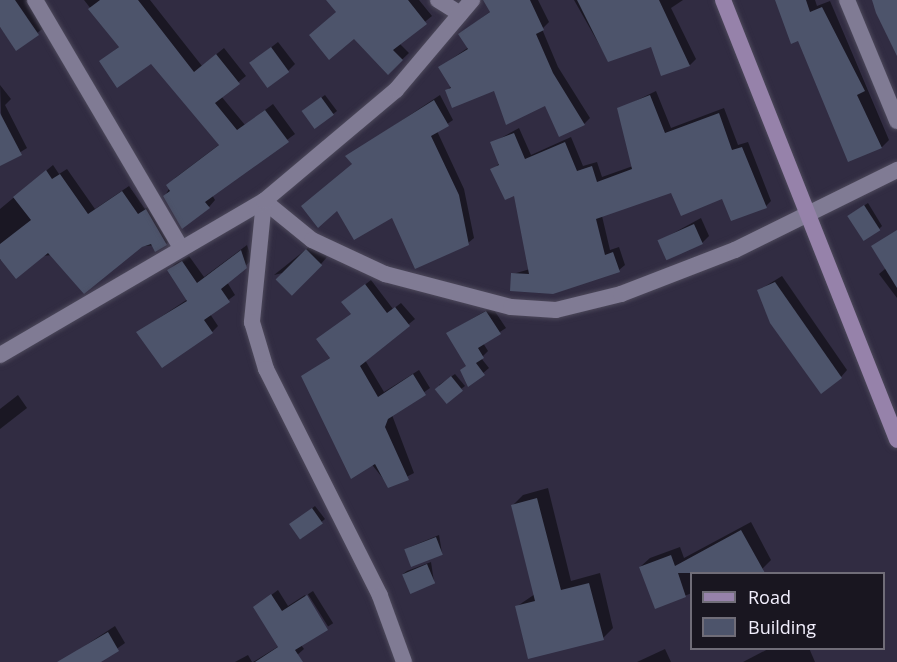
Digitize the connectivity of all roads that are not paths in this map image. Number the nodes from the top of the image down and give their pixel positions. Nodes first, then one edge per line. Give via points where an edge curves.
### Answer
1 (35, 0) edge
2 (438, 0) edge
3 (472, 0) edge
4 (723, 0) edge
5 (847, 0) edge
6 (459, 15) junction
7 (897, 121) edge
8 (897, 170) edge
9 (264, 201) junction
10 (805, 214) junction
11 (181, 248) junction
12 (0, 355) edge
13 (897, 440) edge
14 (404, 662) edge

1 - 11 street
2 - 6 street
3 - 6 street
4 - 10 main road
5 - 7 street
6 - 9 street via 396,90
8 - 10 street
9 - 10 street via 312,240 384,274 511,307 556,310 621,294 735,250
9 - 11 street
9 - 14 street via 252,322 266,369 375,585
10 - 13 main road
11 - 12 street

